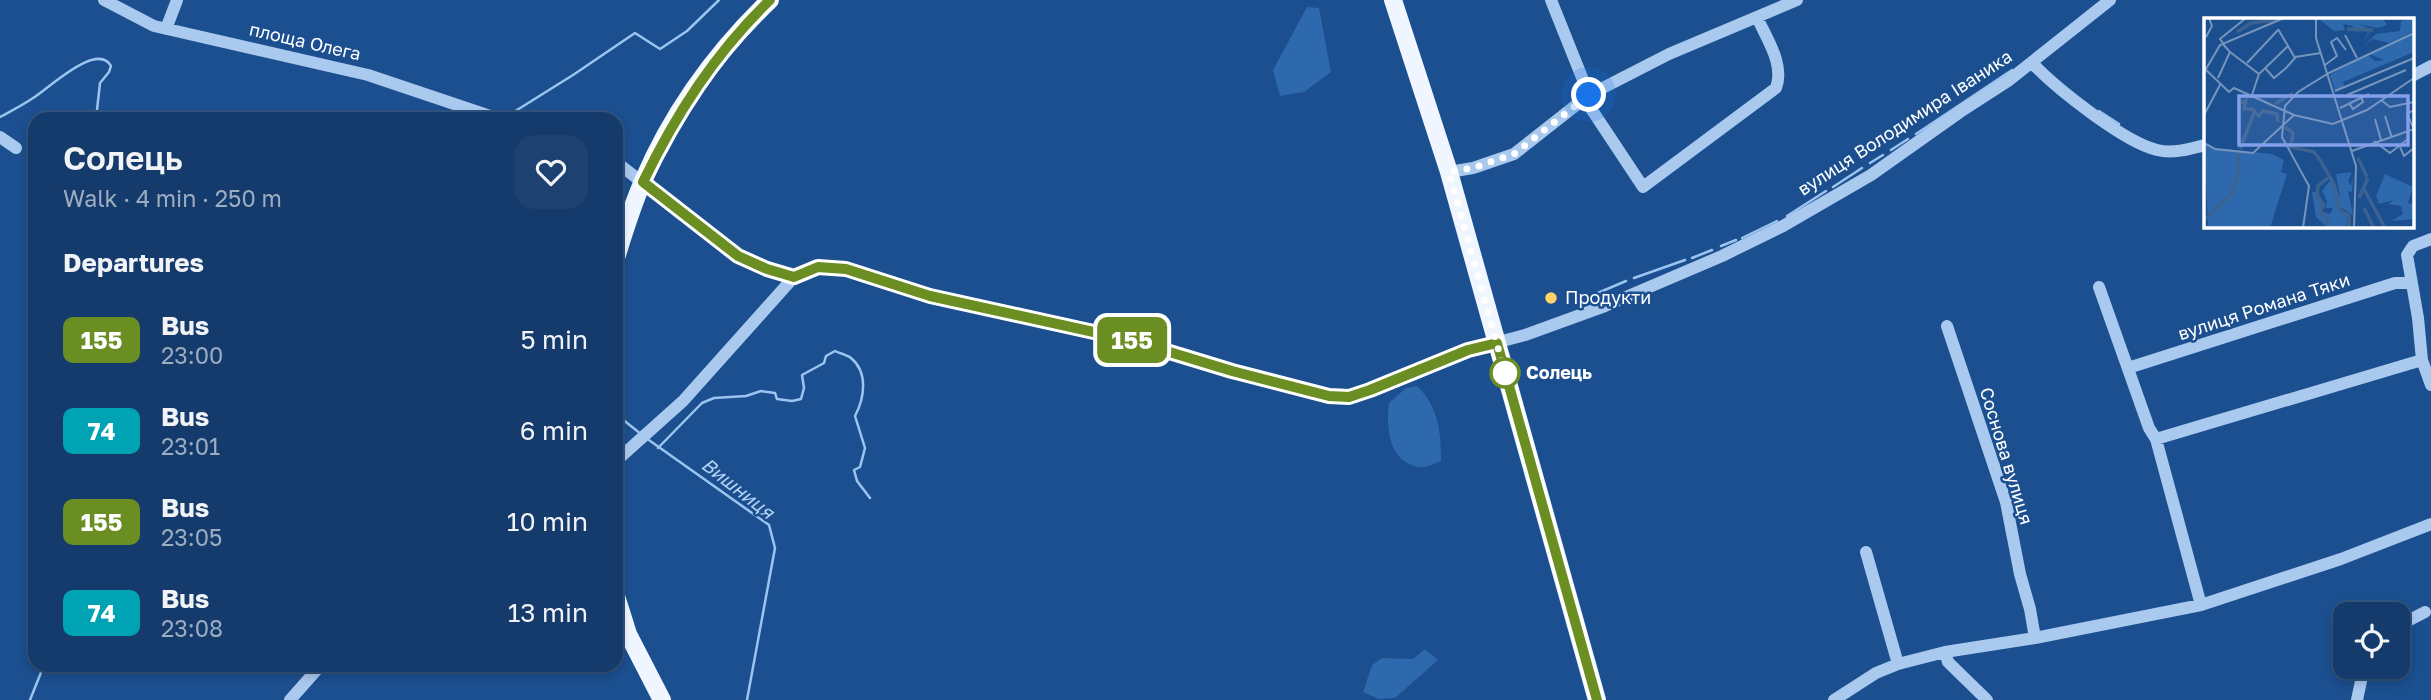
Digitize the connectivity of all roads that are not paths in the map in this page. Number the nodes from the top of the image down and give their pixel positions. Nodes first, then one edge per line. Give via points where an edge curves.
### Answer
1 (104, 0) edge
2 (177, 0) edge
3 (770, 0) edge
4 (1393, 0) edge
5 (1550, 0) edge
6 (1797, 0) edge
7 (2110, 0) edge
8 (1756, 17) junction
9 (166, 29) junction
10 (2033, 64) junction
11 (2431, 66) edge
12 (2414, 75) edge
13 (1586, 96) junction
14 (478, 112) edge
15 (0, 137) edge
16 (2204, 145) edge
17 (16, 148) dead end
18 (623, 167) edge
19 (1449, 172) junction
20 (643, 182) junction
21 (623, 238) edge
22 (2431, 239) edge
23 (794, 277) junction
24 (2412, 283) junction
25 (2099, 287) dead end
26 (1947, 326) dead end
27 (1497, 343) junction
28 (2422, 360) junction
29 (2128, 368) junction
30 (2431, 385) edge
31 (2156, 439) junction
32 (623, 455) edge
33 (2431, 524) edge
34 (1866, 552) dead end
35 (2200, 605) junction
36 (2425, 612) dead end
37 (623, 618) edge
38 (2410, 620) edge
39 (2035, 638) junction
40 (1947, 657) junction
41 (1898, 664) junction
42 (315, 672) edge
43 (2361, 679) edge
44 (290, 700) edge
45 (662, 700) edge
46 (1597, 700) edge
47 (1833, 700) edge
48 (1987, 700) edge
49 (2357, 700) edge

1 - 9 street, площа Олега
2 - 9 street
3 - 20 main road via 691,93
4 - 19 main road
5 - 13 street
6 - 8 street
7 - 10 street, вулиця Володимира Іваника
8 - 13 street
8 - 13 street via 1775,57 1776,88 1643,187
9 - 14 street, площа Олега via 368,75
10 - 16 street via 2071,98 2140,144 2169,152
10 - 27 street, вулиця Володимира Іваника via 1871,175 1783,226 1605,306
11 - 12 street
13 - 19 street via 1514,154
15 - 17 street
18 - 20 street
19 - 27 main road
20 - 21 main road
20 - 23 street via 738,256
22 - 24 street via 2407,255
23 - 27 street, вулиця Володимира Іваника via 818,267 846,269 930,296 1130,340 1329,396 1349,397
23 - 32 street via 683,401
24 - 28 street
24 - 29 street, вулиця Романа Тяки via 2395,283
25 - 29 street
26 - 39 street, Соснова вулиця via 2006,502
27 - 46 main road
28 - 30 street
28 - 31 street
29 - 31 street
31 - 35 street
33 - 35 street
34 - 41 street
35 - 39 street
36 - 38 street
37 - 45 main road
39 - 40 street
40 - 41 street
40 - 48 street
41 - 47 street
42 - 44 street
43 - 49 street

